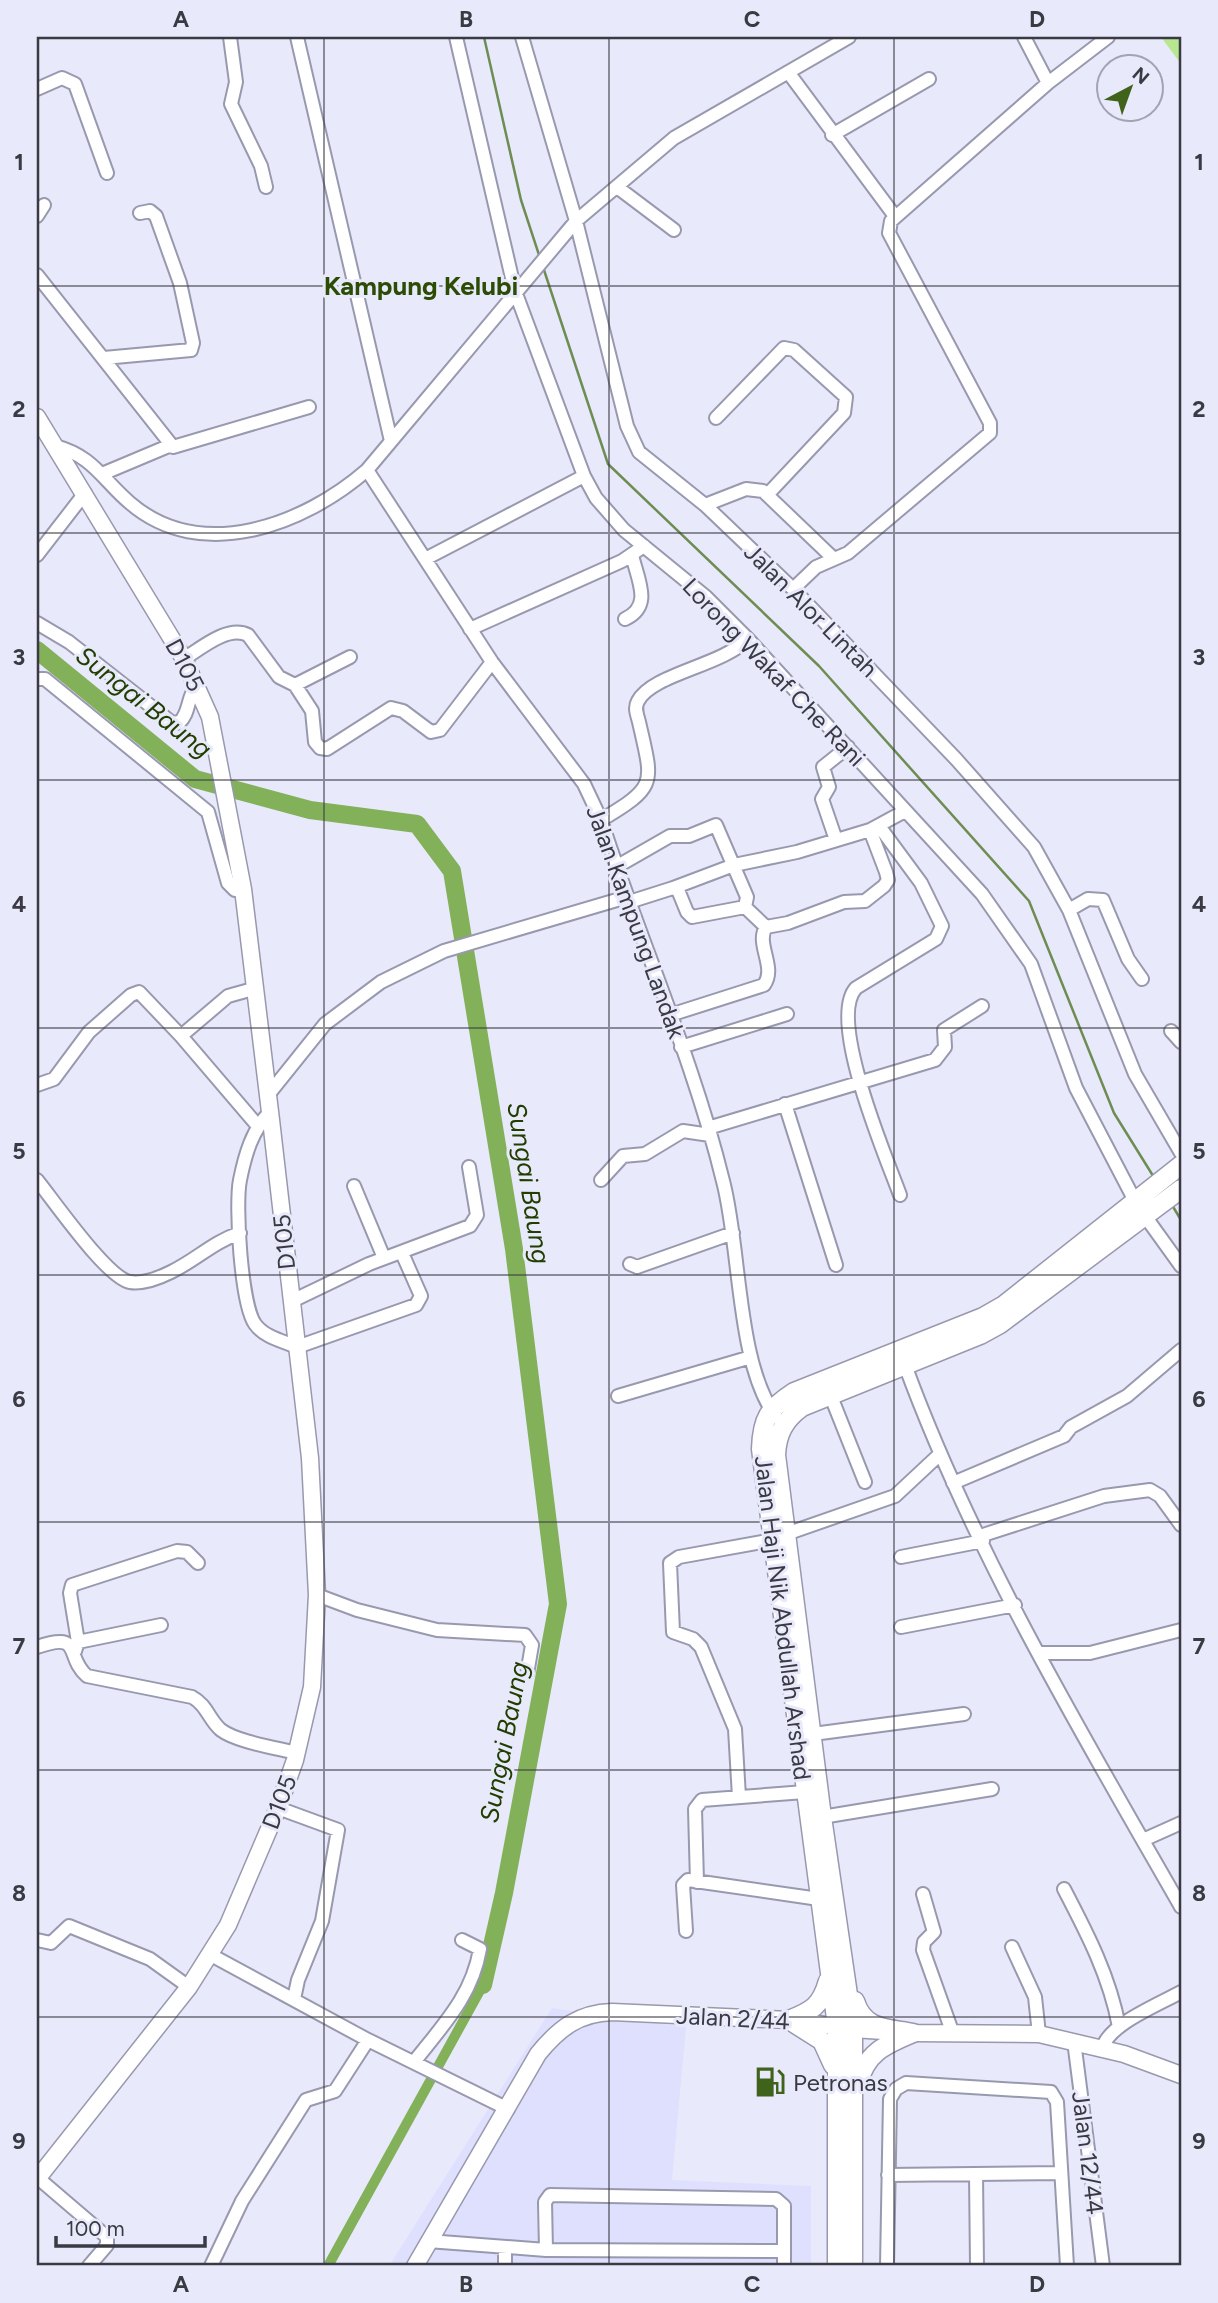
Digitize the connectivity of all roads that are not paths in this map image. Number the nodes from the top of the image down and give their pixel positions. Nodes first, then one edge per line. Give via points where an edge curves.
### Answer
1 (230, 37) edge
2 (298, 37) edge
3 (456, 37) edge
4 (522, 37) edge
5 (849, 37) edge
6 (1024, 37) edge
7 (1108, 37) edge
8 (788, 72) junction
9 (929, 79) dead end
10 (1048, 83) junction
11 (37, 89) edge
12 (832, 135) junction
13 (107, 173) dead end
14 (266, 187) dead end
15 (617, 187) junction
16 (44, 205) dead end
17 (140, 214) dead end
18 (894, 215) junction
19 (37, 216) edge
20 (571, 225) junction
21 (674, 230) dead end
22 (37, 275) edge
23 (515, 291) junction
24 (104, 358) junction
25 (309, 407) dead end
26 (37, 417) edge
27 (716, 418) dead end
28 (391, 441) junction
29 (171, 445) junction
30 (55, 446) junction
31 (367, 470) junction
32 (102, 474) junction
33 (584, 476) junction
34 (85, 492) junction
35 (767, 495) junction
36 (705, 505) junction
37 (644, 546) junction
38 (37, 555) edge
39 (632, 555) junction
40 (427, 558) junction
41 (834, 559) junction
42 (793, 589) junction
43 (625, 619) dead end
44 (37, 623) edge
45 (470, 629) junction
46 (748, 639) junction
47 (350, 657) dead end
48 (184, 659) junction
49 (492, 662) junction
50 (37, 679) edge
51 (295, 685) junction
52 (198, 686) junction
53 (849, 747) junction
54 (905, 811) junction
55 (601, 820) junction
56 (874, 828) junction
57 (836, 840) junction
58 (734, 865) junction
59 (616, 867) junction
60 (673, 888) junction
61 (243, 889) junction
62 (628, 900) junction
63 (745, 907) junction
64 (1069, 911) junction
65 (766, 927) junction
66 (1142, 979) dead end
67 (253, 989) junction
68 (982, 1006) dead end
69 (787, 1014) dead end
70 (670, 1015) junction
71 (1171, 1031) dead end
72 (181, 1036) junction
73 (1181, 1042) edge
74 (681, 1047) junction
75 (860, 1082) junction
76 (37, 1085) edge
77 (268, 1095) junction
78 (785, 1104) junction
79 (270, 1112) junction
80 (257, 1125) junction
81 (709, 1131) junction
82 (1181, 1153) edge
83 (1181, 1166) edge
84 (469, 1167) dead end
85 (37, 1180) edge
86 (601, 1180) dead end
87 (355, 1186) dead end
88 (1181, 1189) edge
89 (900, 1195) dead end
90 (1135, 1200) junction
91 (1145, 1216) junction
92 (240, 1233) junction
93 (733, 1233) junction
94 (402, 1253) junction
95 (384, 1258) junction
96 (630, 1264) dead end
97 (836, 1265) dead end
98 (1181, 1266) edge
99 (292, 1301) junction
100 (297, 1347) junction
101 (1181, 1350) edge
102 (751, 1357) junction
103 (905, 1365) junction
104 (830, 1394) junction
105 (618, 1396) dead end
106 (771, 1410) junction
107 (783, 1427) junction
108 (940, 1454) junction
109 (866, 1482) dead end
110 (953, 1483) junction
111 (1181, 1525) edge
112 (780, 1537) junction
113 (981, 1539) junction
114 (901, 1557) dead end
115 (198, 1563) dead end
116 (317, 1595) junction
117 (1015, 1605) junction
118 (161, 1625) dead end
119 (901, 1627) dead end
120 (1181, 1630) edge
121 (76, 1646) junction
122 (37, 1647) edge
123 (1040, 1653) junction
124 (527, 1674) dead end
125 (964, 1714) dead end
126 (813, 1734) junction
127 (297, 1753) junction
128 (992, 1789) dead end
129 (806, 1792) junction
130 (740, 1797) junction
131 (278, 1808) junction
132 (822, 1817) junction
133 (1181, 1823) edge
134 (1143, 1840) junction
135 (697, 1882) junction
136 (1064, 1889) dead end
137 (923, 1894) dead end
138 (819, 1899) junction
139 (1181, 1907) edge
140 (686, 1931) dead end
141 (37, 1940) edge
142 (463, 1940) dead end
143 (1012, 1947) dead end
144 (211, 1955) junction
145 (837, 1973) junction
146 (189, 1987) junction
147 (1181, 1992) edge
148 (294, 2000) junction
149 (789, 2020) junction
150 (1119, 2026) junction
151 (845, 2028) junction
152 (913, 2034) junction
153 (953, 2034) junction
154 (1039, 2034) junction
155 (368, 2040) junction
156 (1074, 2041) junction
157 (1103, 2048) junction
158 (414, 2062) junction
159 (1181, 2075) edge
160 (839, 2081) junction
161 (853, 2101) junction
162 (508, 2109) junction
163 (1061, 2173) junction
164 (976, 2174) junction
165 (888, 2175) junction
166 (37, 2179) edge
167 (429, 2241) junction
168 (505, 2247) junction
169 (546, 2250) junction
170 (784, 2251) junction
171 (89, 2266) edge
172 (211, 2266) edge
173 (415, 2266) edge
174 (505, 2266) edge
175 (784, 2266) edge
176 (837, 2266) edge
177 (853, 2266) edge
178 (887, 2266) edge
179 (978, 2266) edge
180 (1067, 2266) edge
181 (1103, 2266) edge

1 - 14 street via 236,82 231,104 261,166
2 - 28 street
3 - 23 street, Lorong Wakaf Che Rani
4 - 20 street, Jalan Alor Lintah
5 - 8 street
6 - 10 street
7 - 10 street
8 - 12 street
8 - 15 street via 674,138
9 - 12 street
10 - 18 street
11 - 13 street via 62,78 75,84
12 - 18 street
15 - 20 street
15 - 21 street
16 - 19 street
17 - 24 street via 150,211 156,216 180,283 193,343 191,350
18 - 41 street via 889,233 991,428 848,553
20 - 23 street
20 - 36 street, Jalan Alor Lintah via 639,452
22 - 24 street
23 - 28 street
23 - 33 street, Lorong Wakaf Che Rani
24 - 29 street
25 - 29 street via 179,448
26 - 30 street, D105
27 - 35 street via 784,348 794,350 846,397 844,413
28 - 31 street
29 - 32 street
30 - 32 street via 80,454
30 - 34 street, D105
31 - 32 street via 331,497 278,522 249,532 219,535 181,531 160,523 130,503
31 - 40 street, Jalan Kampung Landak
33 - 37 street, Lorong Wakaf Che Rani via 596,498
33 - 40 street
34 - 38 street
34 - 48 street, D105
35 - 36 street via 757,488 746,489
35 - 41 street
36 - 42 street, Jalan Alor Lintah
37 - 39 street
37 - 46 street, Lorong Wakaf Che Rani
39 - 43 street via 642,603 638,613
39 - 45 street
40 - 45 street, Jalan Kampung Landak
41 - 42 street via 816,567
42 - 64 street, Jalan Alor Lintah via 1015,824 1048,867
44 - 52 street via 69,642 171,722 179,723 187,715 189,698
45 - 49 street, Jalan Kampung Landak
46 - 53 street, Lorong Wakaf Che Rani
46 - 55 street via 681,676 656,683 639,699 636,709 649,761 647,785 636,799
47 - 51 street
48 - 51 street via 222,636 243,632 279,677
48 - 52 street, D105
49 - 51 street via 440,730 431,732 403,711 391,708 327,749 315,742 312,711
49 - 55 street, Jalan Kampung Landak via 584,784
50 - 61 street via 46,679 207,810 229,886
52 - 61 street, D105 via 220,764
53 - 54 street, Lorong Wakaf Che Rani
53 - 57 street via 823,766 829,787 822,799
54 - 56 street
54 - 90 street, Lorong Wakaf Che Rani via 982,894 1031,964 1076,1088
55 - 59 street, Jalan Kampung Landak
56 - 57 street
56 - 65 street via 888,880 884,886 865,901 844,902
56 - 75 street via 921,883 942,929 934,940 853,991 848,1035
57 - 58 street
58 - 59 street via 720,828 714,825 689,836 670,835
58 - 60 street
58 - 63 street via 747,897
59 - 62 street, Jalan Kampung Landak
60 - 62 street
60 - 63 street via 692,917
61 - 67 street, D105
62 - 70 street, Jalan Kampung Landak
62 - 77 street via 444,951 381,982 334,1016
63 - 65 street
64 - 66 street via 1088,899 1103,900 1128,959
64 - 82 street, Jalan Alor Lintah via 1135,1074
65 - 70 street via 763,935 769,974 764,985
67 - 72 street via 228,996
67 - 77 street, D105
68 - 75 street via 944,1030 945,1047 935,1060
69 - 74 street
70 - 74 street, Jalan Kampung Landak
71 - 73 street
72 - 76 street via 146,996 135,993 89,1032 54,1079
72 - 80 street
74 - 81 street, Jalan Kampung Landak
75 - 78 street
75 - 89 street
77 - 79 street, D105
78 - 81 street
78 - 97 street
79 - 80 street
79 - 99 street, D105
80 - 92 street via 239,1183
81 - 86 street via 683,1131 645,1154 623,1156
81 - 93 street, Jalan Kampung Landak
83 - 90 main road
84 - 94 street via 477,1214 474,1221
85 - 92 street via 108,1270 130,1282 170,1273 219,1240
87 - 95 street
88 - 91 main road, Jalan Haji Nik Abdullah Arshad
90 - 106 main road via 983,1317 794,1392
91 - 98 street
91 - 103 main road, Jalan Haji Nik Abdullah Arshad via 1000,1324
92 - 100 street via 242,1279 254,1323 271,1337
93 - 96 street via 637,1267
93 - 102 street, Jalan Kampung Landak
94 - 95 street
94 - 100 street via 419,1292 419,1304
95 - 99 street
99 - 100 street, D105
100 - 116 street, D105 via 315,1521
101 - 110 street via 1127,1396 1071,1427 1064,1436
102 - 105 street
102 - 106 street, Jalan Kampung Landak via 759,1389
103 - 104 main road, Jalan Haji Nik Abdullah Arshad
103 - 108 street
104 - 107 main road, Jalan Haji Nik Abdullah Arshad via 802,1407
104 - 109 street
106 - 107 street, Jalan Kampung Landak
106 - 112 main road, Jalan Haji Nik Abdullah Arshad via 762,1426 761,1449
107 - 112 main road, Jalan Haji Nik Abdullah Arshad via 776,1455
108 - 110 street
108 - 112 street via 895,1496
110 - 113 street
111 - 113 street via 1158,1493 1150,1490 1104,1496
112 - 126 main road, Jalan Haji Nik Abdullah Arshad
112 - 129 main road, Jalan Haji Nik Abdullah Arshad
112 - 130 street via 679,1557 670,1563 673,1632 698,1642 735,1729
113 - 114 street
113 - 117 street
115 - 121 street via 187,1552 177,1551 79,1580 70,1593
116 - 124 street via 437,1630 525,1635 532,1645
116 - 127 street, D105 via 312,1686
117 - 119 street
117 - 123 street
118 - 121 street
120 - 123 street via 1090,1653
121 - 122 street via 62,1641
121 - 127 street via 80,1670 87,1676 192,1697 228,1734
123 - 134 street
125 - 126 street
126 - 132 main road, Jalan Haji Nik Abdullah Arshad
127 - 131 street, D105
128 - 132 street
129 - 130 street
129 - 138 main road, Jalan Haji Nik Abdullah Arshad
130 - 135 street via 702,1800 695,1809
131 - 144 street, D105
131 - 148 street via 338,1830 322,1921
132 - 145 main road, Jalan Haji Nik Abdullah Arshad
133 - 134 street
134 - 139 street
135 - 138 street
135 - 140 street via 688,1880 683,1885
136 - 150 street via 1096,1951
137 - 153 street via 934,1932 922,1947
138 - 145 main road, Jalan Haji Nik Abdullah Arshad
141 - 146 street via 51,1943 69,1926 150,1959
142 - 158 street via 480,1949 475,1975
143 - 154 street via 1035,1997
144 - 146 street, D105
144 - 148 street
145 - 149 main road via 816,2008
145 - 151 main road, Jalan Haji Nik Abdullah Arshad
145 - 152 main road via 863,2019 873,2026
146 - 166 street, D105
147 - 150 street
148 - 155 street
149 - 151 street, Jalan 2/44
149 - 160 main road via 822,2040
149 - 162 street, Jalan 2/44 via 612,2012 587,2015 571,2021 548,2042
150 - 157 street via 1107,2035
151 - 152 street, Jalan 2/44
151 - 160 main road, Jalan Haji Nik Abdullah Arshad
151 - 161 main road, Jalan Haji Nik Abdullah Arshad
152 - 153 street, Jalan 2/44
152 - 161 main road via 882,2046 868,2058
153 - 154 street, Jalan 2/44
154 - 156 street, Jalan 2/44
155 - 158 street
155 - 172 street via 335,2091 306,2100 242,2201
156 - 157 street, Jalan 2/44
156 - 181 street, Jalan 12/44
157 - 159 street, Jalan 2/44
158 - 162 street
160 - 176 main road, Jalan Haji Nik Abdullah Arshad
161 - 177 main road, Jalan Haji Nik Abdullah Arshad
162 - 167 street, Jalan 2/44
163 - 164 street
163 - 165 street via 1057,2102 1051,2092 906,2083 890,2099
163 - 180 street
164 - 165 street
164 - 179 street
165 - 178 street
166 - 171 street via 107,2237 107,2245
167 - 168 street
167 - 173 street, Jalan 2/44
168 - 169 street
168 - 174 street
169 - 170 street
169 - 170 street via 545,2202 553,2195 779,2199 784,2206
170 - 175 street

